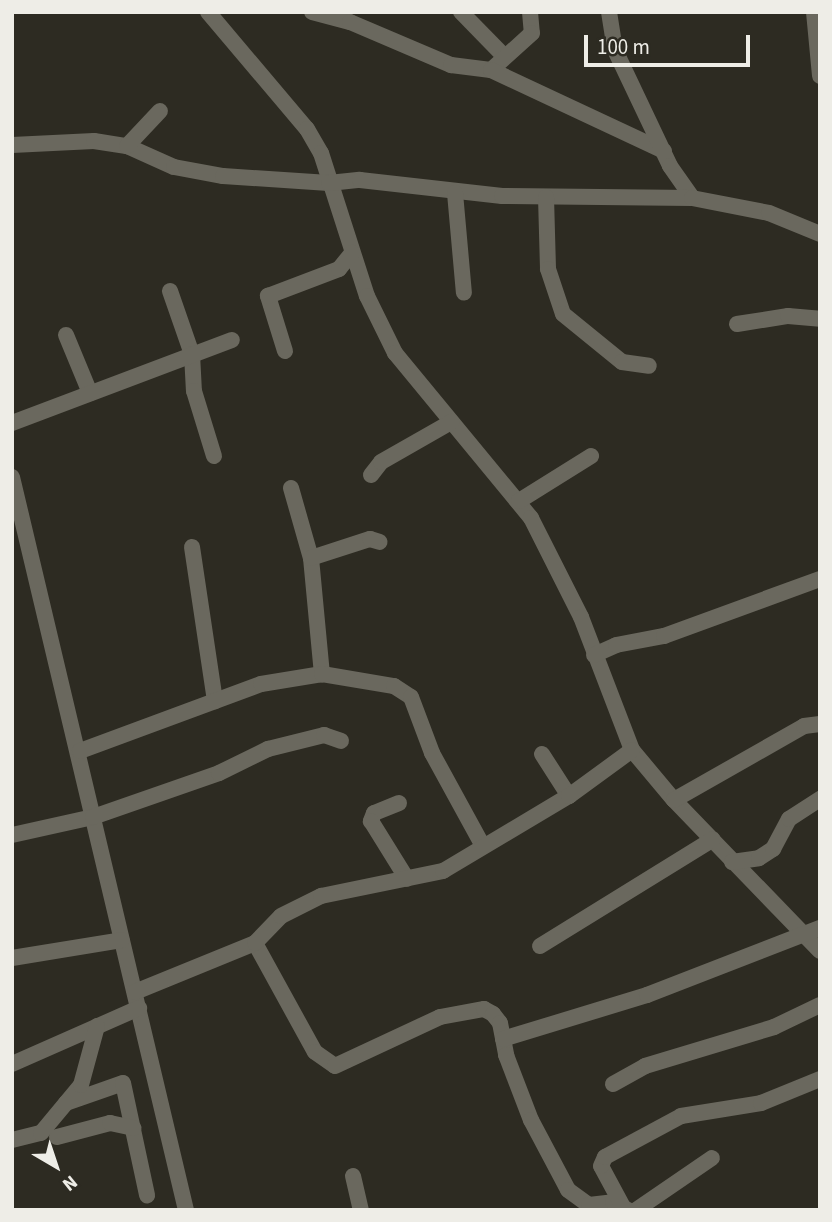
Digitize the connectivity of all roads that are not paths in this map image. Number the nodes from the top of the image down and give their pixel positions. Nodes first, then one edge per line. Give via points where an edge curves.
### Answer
1 (208, 12) edge
2 (312, 12) edge
3 (461, 12) edge
4 (530, 12) edge
5 (609, 12) edge
6 (814, 12) edge
7 (503, 55) junction
8 (491, 70) junction
9 (820, 76) edge
10 (160, 111) dead end
11 (12, 145) edge
12 (127, 146) junction
13 (664, 151) junction
14 (329, 183) junction
15 (455, 192) junction
16 (546, 197) junction
17 (692, 198) junction
18 (820, 234) edge
19 (352, 253) junction
20 (170, 291) dead end
21 (464, 293) dead end
22 (820, 319) edge
23 (737, 324) dead end
24 (66, 335) dead end
25 (232, 340) dead end
26 (285, 351) dead end
27 (192, 354) junction
28 (649, 366) dead end
29 (90, 393) junction
30 (451, 422) junction
31 (12, 423) edge
32 (214, 456) dead end
33 (592, 456) dead end
34 (371, 475) dead end
35 (12, 477) edge
36 (290, 488) dead end
37 (519, 501) junction
38 (380, 541) dead end
39 (192, 547) dead end
40 (311, 558) junction
41 (820, 579) edge
42 (594, 655) junction
43 (322, 674) junction
44 (215, 701) junction
45 (820, 724) edge
46 (341, 741) dead end
47 (632, 750) junction
48 (80, 751) junction
49 (542, 754) dead end
50 (569, 796) junction
51 (820, 799) edge
52 (674, 800) junction
53 (399, 803) dead end
54 (93, 817) junction
55 (12, 835) edge
56 (713, 839) junction
57 (483, 846) junction
58 (733, 862) junction
59 (407, 879) junction
60 (820, 928) edge
61 (803, 934) junction
62 (122, 940) junction
63 (255, 943) junction
64 (540, 946) dead end
65 (820, 951) edge
66 (12, 958) edge
67 (135, 992) junction
68 (820, 1005) edge
69 (139, 1008) junction
70 (97, 1026) junction
71 (503, 1039) junction
72 (12, 1063) edge
73 (820, 1079) edge
74 (613, 1084) dead end
75 (66, 1103) junction
76 (133, 1128) junction
77 (57, 1137) dead end
78 (12, 1140) edge
79 (712, 1158) dead end
80 (353, 1176) dead end
81 (148, 1195) dead end
82 (629, 1208) edge
83 (186, 1210) edge
84 (361, 1210) edge

1 - 14 street via 307,129 321,153
2 - 8 street via 350,22 451,65
3 - 7 street
4 - 7 street via 532,33
5 - 13 street via 615,50
6 - 9 street
7 - 8 street
8 - 13 street
10 - 12 street
11 - 12 street via 94,141
12 - 14 street via 174,167
13 - 17 street
14 - 15 street via 360,180
14 - 19 street
15 - 16 street
15 - 21 street
16 - 17 street
16 - 28 street via 548,269 563,314 622,362
17 - 18 street via 769,213
19 - 26 street via 339,269 268,296
19 - 30 street via 395,354
20 - 27 street
22 - 23 street via 788,316
24 - 29 street
25 - 27 street
27 - 29 street
27 - 32 street via 194,391
29 - 31 street
30 - 34 street via 381,462
30 - 37 street
33 - 37 street
35 - 48 street
36 - 40 street
37 - 42 street via 581,617
38 - 40 street via 370,539
39 - 44 street
40 - 43 street
41 - 42 street via 664,636 616,645
42 - 47 street
43 - 44 street via 261,684
43 - 57 street via 405,690 432,753
44 - 48 street
45 - 52 street via 804,726
46 - 54 street via 324,735 268,749 219,772
47 - 50 street
47 - 52 street
48 - 54 street
49 - 50 street
50 - 57 street
51 - 58 street via 789,819 773,849 759,858
52 - 56 street
53 - 59 street via 374,813 371,821
54 - 55 street
54 - 62 street
56 - 58 street
56 - 64 street
57 - 59 street via 443,871
58 - 61 street
59 - 63 street via 306,902 271,923
60 - 61 street
61 - 65 street
61 - 71 street via 647,995
62 - 66 street
62 - 67 street
63 - 67 street
63 - 71 street via 315,1052 327,1063 344,1063 463,1010 484,1009 493,1014
67 - 69 street
68 - 74 street via 774,1027 645,1066
69 - 70 street
69 - 83 street
70 - 72 street
70 - 75 street via 81,1085
71 - 82 street via 531,1120 568,1190 589,1205
73 - 82 street via 761,1103 681,1116 605,1157 601,1166
75 - 76 street via 123,1083
75 - 78 street via 41,1133
76 - 77 street via 110,1123
76 - 81 street
79 - 82 street
80 - 84 street

